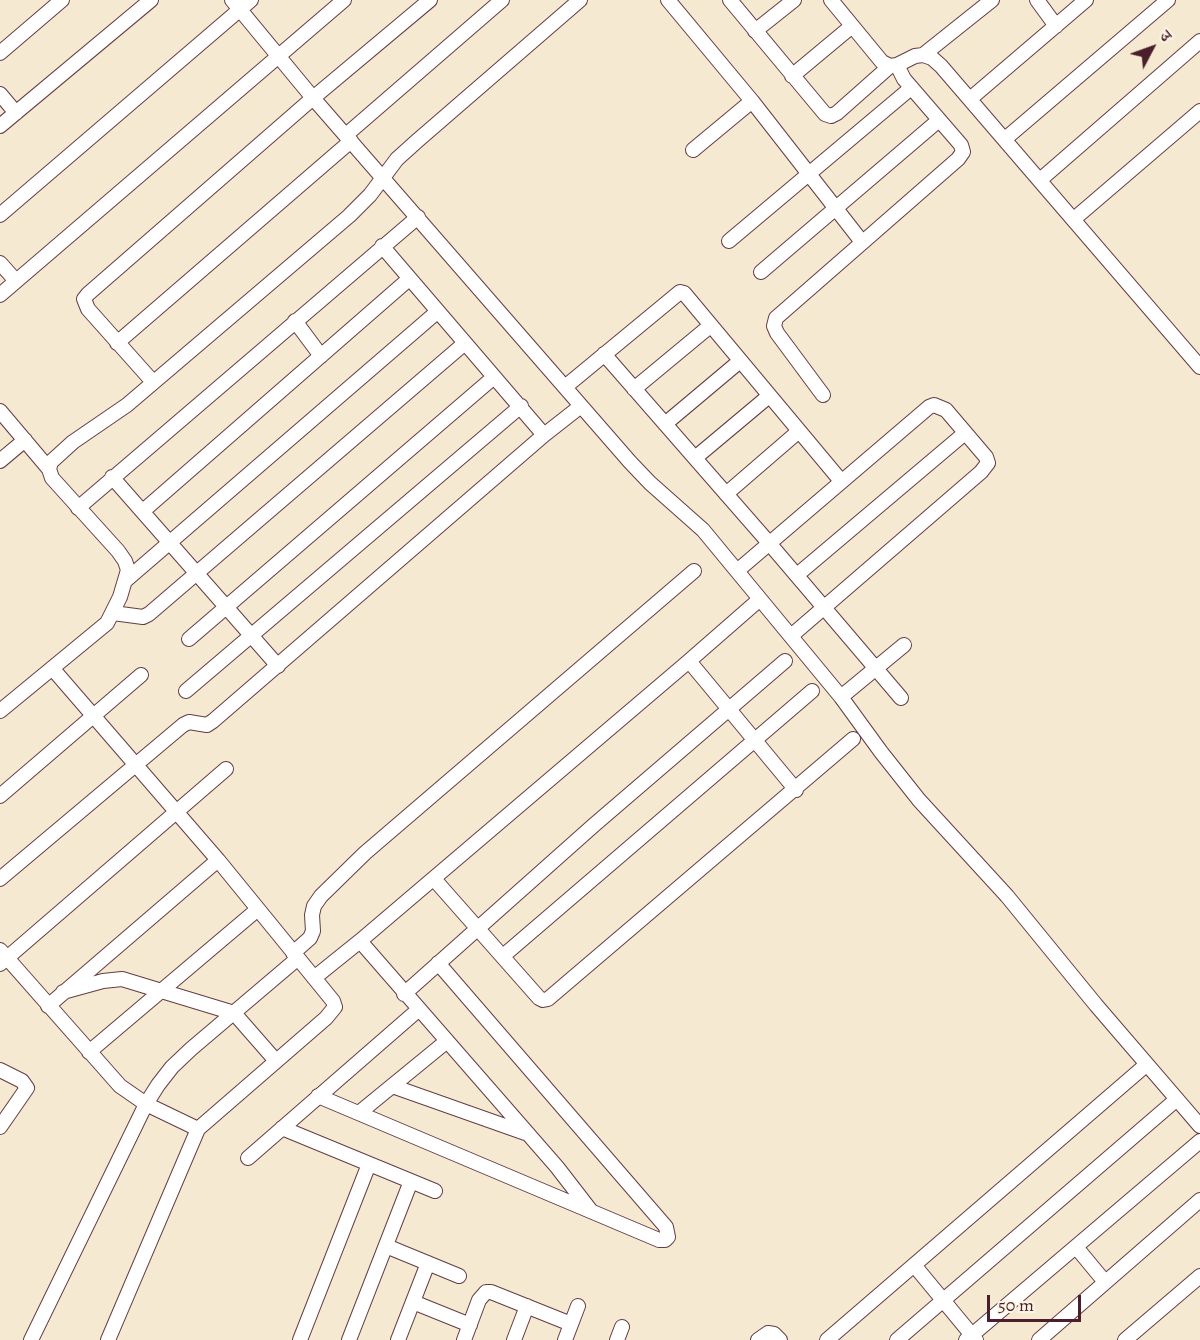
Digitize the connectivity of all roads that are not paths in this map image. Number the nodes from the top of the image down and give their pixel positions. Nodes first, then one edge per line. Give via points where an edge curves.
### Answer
1 (62, 0) edge
2 (151, 0) edge
3 (251, 0) edge
4 (344, 0) edge
5 (430, 0) edge
6 (502, 0) edge
7 (580, 0) edge
8 (668, 0) edge
9 (730, 0) edge
10 (794, 0) edge
11 (831, 0) edge
12 (992, 0) edge
13 (1037, 0) edge
14 (1086, 0) edge
15 (1168, 0) edge
16 (236, 5) edge
17 (852, 26) junction
18 (1056, 26) junction
19 (755, 31) junction
20 (1200, 41) edge
21 (0, 53) edge
22 (923, 55) junction
23 (277, 56) junction
24 (894, 66) junction
25 (792, 76) junction
26 (911, 88) junction
27 (0, 94) edge
28 (313, 98) junction
29 (970, 99) junction
30 (752, 101) junction
31 (1200, 111) edge
32 (16, 113) junction
33 (939, 120) junction
34 (0, 126) edge
35 (349, 138) junction
36 (1005, 139) junction
37 (693, 150) dead end
38 (808, 175) junction
39 (383, 176) junction
40 (1040, 180) junction
41 (834, 209) junction
42 (0, 216) edge
43 (418, 217) junction
44 (1074, 219) junction
45 (729, 241) dead end
46 (862, 242) junction
47 (382, 246) junction
48 (0, 263) edge
49 (761, 273) dead end
50 (409, 279) junction
51 (16, 281) junction
52 (0, 295) edge
53 (437, 312) junction
54 (294, 321) junction
55 (710, 326) junction
56 (117, 343) junction
57 (465, 343) junction
58 (604, 354) junction
59 (321, 356) junction
60 (740, 360) junction
61 (1200, 367) edge
62 (494, 377) junction
63 (153, 382) junction
64 (565, 387) junction
65 (634, 389) junction
66 (769, 396) junction
67 (823, 396) dead end
68 (521, 406) junction
69 (581, 406) junction
70 (0, 411) edge
71 (665, 424) junction
72 (799, 431) junction
73 (965, 433) junction
74 (544, 435) junction
75 (25, 440) junction
76 (695, 458) junction
77 (0, 461) edge
78 (49, 469) junction
79 (112, 477) junction
80 (841, 481) junction
81 (726, 494) junction
82 (78, 508) junction
83 (143, 511) junction
84 (171, 543) junction
85 (769, 543) junction
86 (736, 571) junction
87 (693, 572) dead end
88 (197, 574) junction
89 (797, 575) junction
90 (126, 581) junction
91 (760, 599) junction
92 (824, 607) junction
93 (225, 608) junction
94 (113, 613) junction
95 (250, 636) junction
96 (791, 636) junction
97 (189, 639) dead end
98 (904, 645) dead end
99 (689, 661) junction
100 (785, 661) dead end
101 (278, 666) junction
102 (52, 668) junction
103 (876, 668) junction
104 (141, 675) dead end
105 (186, 691) dead end
106 (812, 691) dead end
107 (841, 697) junction
108 (901, 698) dead end
109 (730, 710) junction
110 (0, 711) edge
111 (93, 717) junction
112 (755, 739) junction
113 (853, 739) dead end
114 (135, 764) junction
115 (226, 769) dead end
116 (796, 790) junction
117 (0, 796) edge
118 (177, 812) junction
119 (218, 860) junction
120 (0, 879) edge
121 (434, 879) junction
122 (258, 909) junction
123 (477, 927) junction
124 (360, 941) junction
125 (295, 956) junction
126 (503, 956) junction
127 (2, 958) edge
128 (438, 963) junction
129 (314, 978) junction
130 (161, 991) junction
131 (63, 992) junction
132 (404, 994) junction
133 (48, 1006) junction
134 (418, 1010) junction
135 (234, 1013) junction
136 (447, 1041) junction
137 (89, 1052) junction
138 (276, 1061) junction
139 (1146, 1065) junction
140 (0, 1070) edge
141 (392, 1086) junction
142 (318, 1096) junction
143 (1177, 1099) junction
144 (146, 1104) junction
145 (359, 1113) junction
146 (1200, 1126) edge
147 (0, 1127) edge
148 (282, 1128) junction
149 (198, 1129) junction
150 (527, 1134) junction
151 (1200, 1141) edge
152 (248, 1158) dead end
153 (369, 1164) junction
154 (411, 1181) junction
155 (435, 1191) dead end
156 (1200, 1200) edge
157 (592, 1213) junction
158 (386, 1246) junction
159 (1076, 1247) junction
160 (428, 1263) junction
161 (914, 1265) junction
162 (1200, 1275) edge
163 (459, 1276) dead end
164 (1105, 1282) junction
165 (943, 1301) junction
166 (413, 1302) junction
167 (527, 1306) junction
168 (578, 1306) dead end
169 (571, 1324) junction
170 (470, 1325) junction
171 (903, 1338) edge
172 (971, 1338) edge
173 (31, 1340) edge
174 (108, 1340) edge
175 (300, 1340) edge
176 (350, 1340) edge
177 (398, 1340) edge
178 (464, 1340) edge
179 (514, 1340) edge
180 (565, 1340) edge
181 (758, 1340) edge
182 (780, 1340) edge
183 (827, 1340) edge
184 (1039, 1340) edge
185 (1125, 1340) edge

1 - 21 street
2 - 32 street
3 - 16 street
4 - 23 street
5 - 28 street
6 - 35 street
7 - 39 street via 417,141
8 - 30 street
9 - 19 street
10 - 19 street
11 - 17 street
12 - 22 street
13 - 18 street
14 - 18 street
15 - 36 street
16 - 23 street
16 - 42 street
17 - 24 street via 882,62
17 - 25 street
18 - 29 street
19 - 25 street
20 - 40 street
22 - 24 street
22 - 29 street via 941,66
23 - 28 street
23 - 51 street
24 - 25 street via 831,116 821,111
24 - 26 street
26 - 33 street
26 - 38 street
27 - 32 street
28 - 35 street
28 - 56 street via 88,294 85,304
29 - 36 street
30 - 37 street
30 - 38 street
31 - 44 street
32 - 34 street
33 - 41 street
33 - 46 street via 963,152
35 - 39 street
35 - 56 street
36 - 40 street
38 - 41 street
38 - 45 street
39 - 43 street
39 - 63 street via 349,216
40 - 44 street
41 - 46 street
41 - 49 street
43 - 47 street
43 - 64 street
44 - 61 street
46 - 67 street via 776,318 777,333
47 - 50 street
47 - 54 street
48 - 51 street
50 - 53 street
50 - 59 street
51 - 52 street
53 - 57 street
53 - 84 street
54 - 59 street
54 - 79 street
55 - 58 street via 680,292
55 - 60 street
55 - 65 street
56 - 63 street
57 - 62 street
57 - 88 street
58 - 64 street
58 - 65 street
59 - 83 street
60 - 66 street
60 - 71 street
62 - 68 street
62 - 93 street
63 - 78 street via 57,454
64 - 69 street
65 - 71 street
66 - 72 street
66 - 76 street
68 - 74 street
68 - 95 street
69 - 74 street
69 - 86 street via 650,483 703,530
70 - 75 street
71 - 76 street
72 - 80 street
72 - 81 street
73 - 80 street via 946,410 934,405
73 - 89 street
73 - 92 street via 986,457 986,467
74 - 101 street
75 - 77 street
75 - 78 street
76 - 81 street
78 - 82 street
79 - 82 street
79 - 83 street
80 - 85 street
81 - 85 street
82 - 90 street via 126,561
83 - 84 street
84 - 88 street
84 - 90 street
85 - 86 street
85 - 89 street
86 - 91 street
87 - 125 street via 365,853 314,906 313,931
88 - 93 street
88 - 94 street via 142,617
89 - 92 street
90 - 94 street
91 - 96 street
91 - 99 street
92 - 96 street
92 - 103 street
93 - 95 street
93 - 97 street
94 - 102 street via 99,630
95 - 101 street
95 - 105 street
96 - 107 street
98 - 103 street
99 - 109 street
99 - 121 street
100 - 109 street
101 - 114 street via 213,721 207,725 183,725
102 - 110 street
102 - 111 street
103 - 107 street
103 - 108 street
104 - 111 street
106 - 112 street
107 - 139 street via 919,800 1007,896
109 - 112 street
109 - 123 street
111 - 114 street
111 - 117 street
112 - 116 street
112 - 126 street
113 - 116 street
114 - 118 street
114 - 120 street
115 - 118 street
116 - 126 street via 548,999 539,998
118 - 119 street
118 - 127 street
119 - 122 street
119 - 131 street
121 - 123 street
121 - 124 street
122 - 125 street
122 - 130 street
123 - 126 street
123 - 128 street
124 - 129 street
124 - 132 street
125 - 129 street
125 - 135 street
127 - 133 street
128 - 132 street
128 - 157 street via 666,1227 668,1237 659,1240
129 - 138 street via 335,1007
130 - 131 street via 122,979
130 - 135 street
130 - 137 street
131 - 133 street
132 - 134 street
133 - 137 street
134 - 136 street
134 - 142 street
135 - 138 street
135 - 144 street via 172,1067
136 - 141 street
136 - 150 street
137 - 144 street via 120,1086
138 - 149 street
139 - 143 street
139 - 161 street
140 - 147 street via 22,1081 27,1089
141 - 145 street
141 - 150 street
142 - 145 street
142 - 148 street
143 - 146 street
143 - 165 street
144 - 149 street
144 - 173 street
145 - 157 street
148 - 152 street
148 - 153 street
149 - 174 street
150 - 157 street
151 - 159 street
153 - 154 street
153 - 175 street
154 - 155 street
154 - 158 street
156 - 164 street
158 - 160 street
158 - 176 street
159 - 164 street
159 - 172 street
160 - 163 street
160 - 166 street
161 - 165 street
161 - 183 street
162 - 185 street
164 - 184 street
165 - 171 street
165 - 172 street
166 - 170 street
166 - 177 street
167 - 169 street
167 - 170 street via 486,1292
167 - 179 street
168 - 169 street
169 - 180 street
170 - 178 street
181 - 182 street via 768,1333

